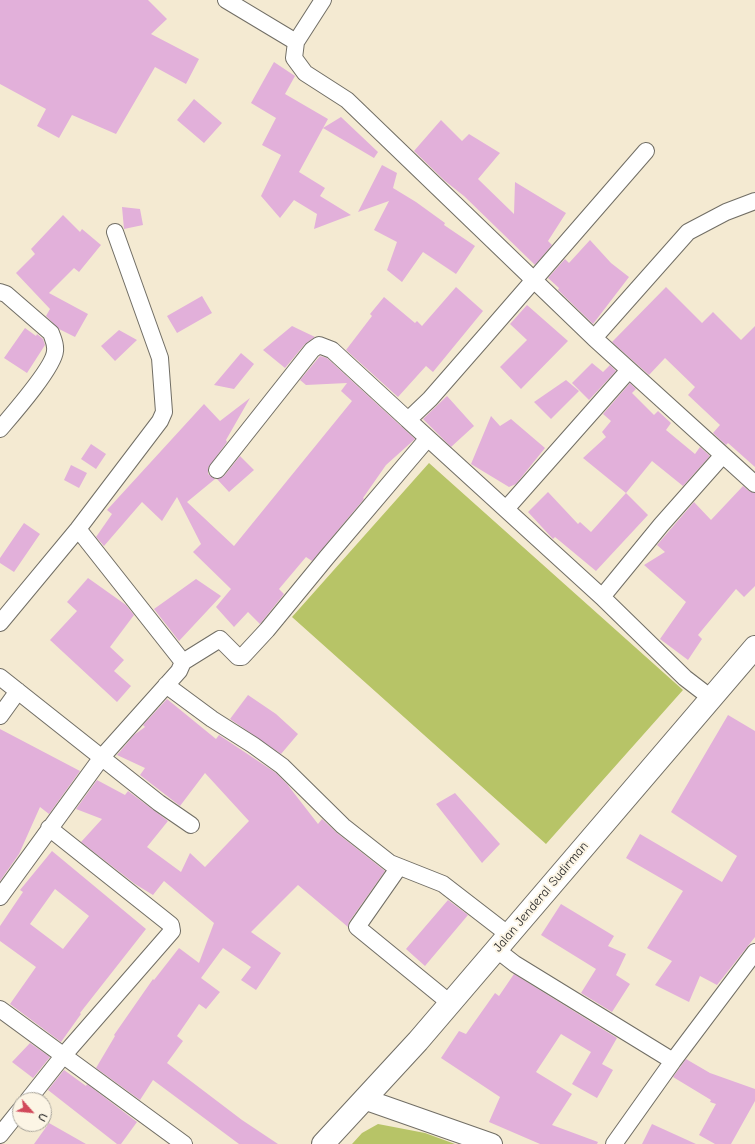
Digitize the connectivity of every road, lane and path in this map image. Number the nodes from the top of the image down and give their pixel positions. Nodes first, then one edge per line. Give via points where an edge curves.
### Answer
1 (226, 0) edge
2 (323, 0) edge
3 (296, 42) junction
4 (646, 151) dead end
5 (755, 201) edge
6 (114, 232) dead end
7 (534, 280) junction
8 (0, 292) edge
9 (594, 338) junction
10 (629, 370) junction
11 (408, 420) junction
12 (0, 429) edge
13 (428, 438) junction
14 (723, 455) junction
15 (217, 470) dead end
16 (755, 484) edge
17 (506, 509) junction
18 (78, 529) junction
19 (602, 597) junction
20 (0, 623) edge
21 (755, 647) edge
22 (183, 662) junction
23 (0, 677) edge
24 (166, 685) junction
25 (18, 691) junction
26 (711, 698) junction
27 (0, 716) edge
28 (102, 756) junction
29 (191, 825) dead end
30 (50, 828) junction
31 (399, 867) junction
32 (0, 897) edge
33 (503, 942) junction
34 (755, 952) edge
35 (450, 1003) junction
36 (0, 1009) edge
37 (63, 1056) junction
38 (673, 1061) junction
39 (34, 1092) edge
40 (364, 1098) junction
41 (12, 1120) edge
42 (0, 1135) edge
43 (184, 1144) edge
44 (323, 1144) edge
45 (492, 1144) edge
46 (614, 1144) edge

1 - 3 street
2 - 3 street
3 - 7 street via 294,58 305,73 347,100
4 - 7 street
5 - 9 street via 726,212 688,232
6 - 18 street via 160,358 164,412 160,421
7 - 9 street
7 - 11 street via 430,399
8 - 12 street via 6,294 51,333 55,352 31,392
9 - 10 street
10 - 14 street
10 - 17 street
11 - 13 street
11 - 15 street via 332,350 319,345 312,350
13 - 17 street
13 - 22 street via 242,657 235,655 220,639
14 - 16 street
14 - 19 street
17 - 19 street
18 - 20 street
18 - 22 street
19 - 26 street via 685,678
21 - 26 main road, Jalan Jenderal Sudirman
22 - 24 street via 179,671
23 - 25 street
24 - 28 street
24 - 31 street via 282,766 343,826 390,863
25 - 27 street
25 - 28 street
26 - 33 main road, Jalan Jenderal Sudirman
28 - 29 street via 159,803
28 - 30 street
30 - 32 street
30 - 37 street via 171,925 172,931
31 - 33 street via 443,884
31 - 35 street via 357,927
33 - 35 main road, Jalan Jenderal Sudirman
33 - 38 street via 516,964
34 - 38 street
35 - 40 main road, Jalan Jenderal Sudirman
36 - 37 street
37 - 39 street
37 - 43 street
38 - 46 street
40 - 44 main road, Jalan Jenderal Sudirman
40 - 45 street
41 - 42 street

